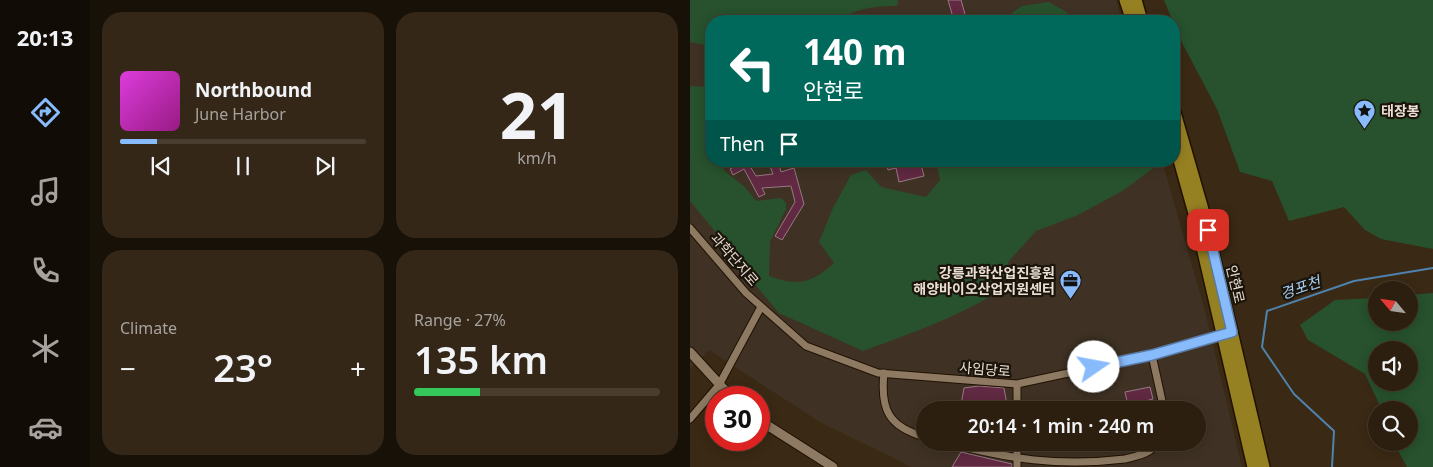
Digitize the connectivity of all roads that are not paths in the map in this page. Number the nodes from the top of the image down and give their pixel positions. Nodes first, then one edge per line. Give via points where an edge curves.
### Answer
1 (1125, 0) edge
2 (1136, 0) edge
3 (1130, 15) edge
4 (1140, 15) edge
5 (1180, 129) edge
6 (1180, 164) edge
7 (690, 228) edge
8 (761, 307) junction
9 (1227, 334) junction
10 (690, 352) edge
11 (1152, 355) junction
12 (884, 373) junction
13 (1017, 384) junction
14 (719, 385) junction
15 (1017, 401) edge
16 (1162, 401) edge
17 (690, 419) edge
18 (770, 427) edge
19 (916, 434) edge
20 (974, 451) edge
21 (1017, 451) edge
22 (1148, 451) edge
23 (1017, 464) edge
24 (833, 467) edge
25 (1253, 467) edge
26 (1264, 467) edge

1 - 3 highway
2 - 4 highway
5 - 9 highway, 안현로 via 1196,184
6 - 9 highway, 안현로
7 - 8 street, 과학단지로
8 - 12 street, 사임당로 via 806,346
8 - 14 street
9 - 11 street, 사임당로
9 - 25 highway, 안현로
9 - 26 highway, 안현로
10 - 14 street
11 - 13 street, 사임당로
11 - 16 street
12 - 13 street, 사임당로
12 - 19 street via 882,391 886,412 896,424
13 - 15 street
14 - 17 street
18 - 24 street
20 - 23 street
21 - 23 street
22 - 23 street via 1144,455 1104,464 1060,467

